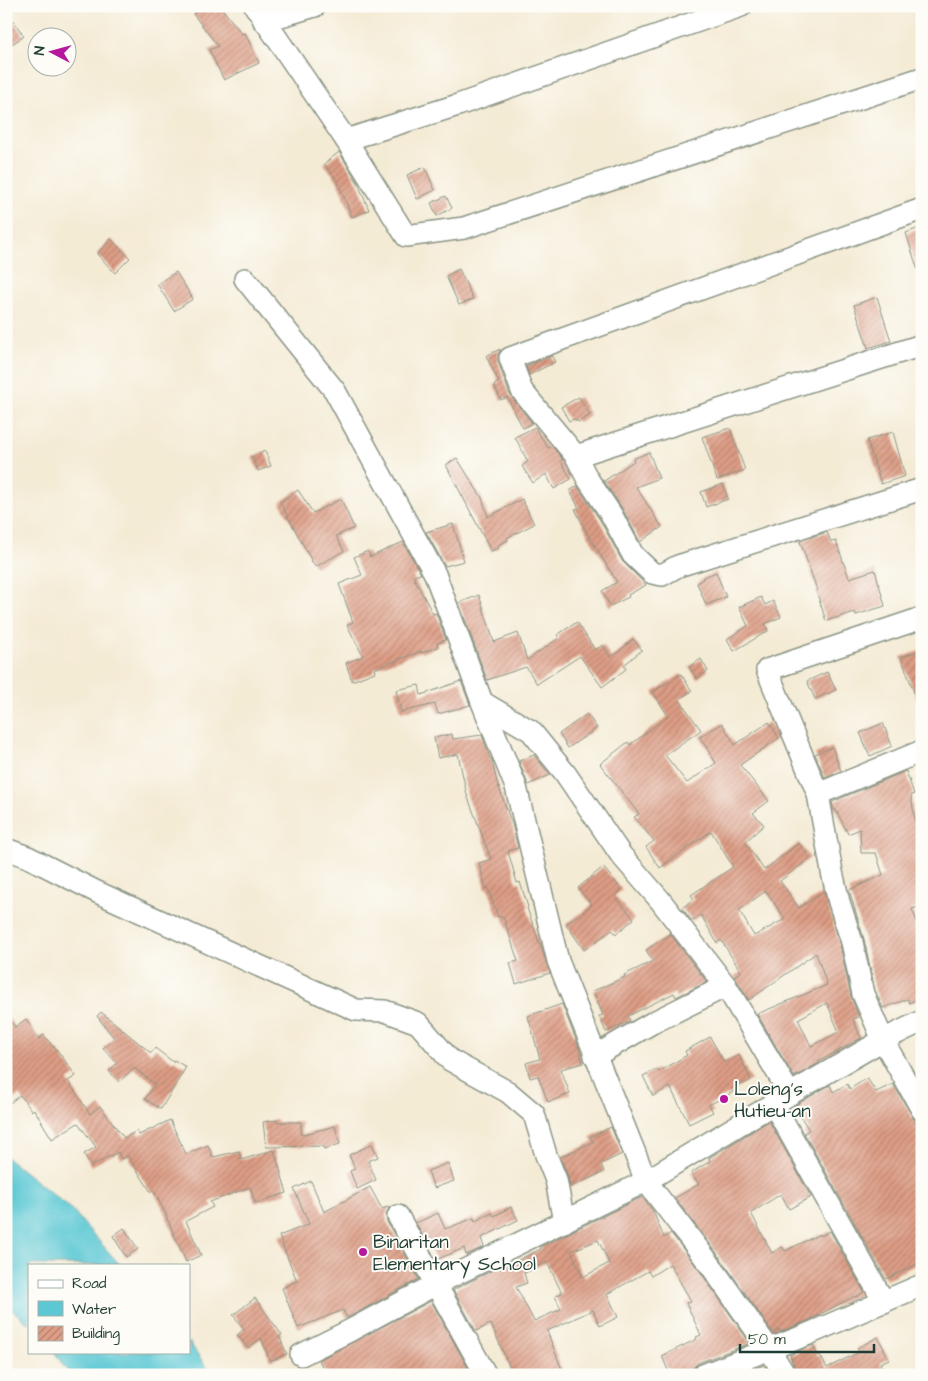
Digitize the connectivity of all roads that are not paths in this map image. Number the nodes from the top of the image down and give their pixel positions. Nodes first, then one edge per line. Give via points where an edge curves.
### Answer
1 (315, 6) edge
2 (741, 6) edge
3 (259, 14) edge
4 (922, 78) edge
5 (346, 140) junction
6 (922, 210) edge
7 (245, 279) dead end
8 (922, 345) edge
9 (576, 456) junction
10 (922, 489) edge
11 (922, 618) edge
12 (482, 702) junction
13 (922, 751) edge
14 (818, 794) junction
15 (6, 849) edge
16 (726, 986) junction
17 (922, 1021) edge
18 (884, 1040) junction
19 (595, 1056) junction
20 (781, 1098) junction
21 (922, 1110) edge
22 (646, 1181) junction
23 (398, 1216) dead end
24 (564, 1222) junction
25 (436, 1284) junction
26 (922, 1285) edge
27 (884, 1302) junction
28 (769, 1349) junction
29 (301, 1355) dead end
30 (486, 1375) edge
31 (703, 1375) edge
32 (785, 1375) edge

1 - 3 street
2 - 5 street
3 - 5 street
4 - 5 street via 464,228 406,236
6 - 9 street via 510,358 522,390
7 - 12 street via 336,391 435,574
8 - 9 street
9 - 10 street via 633,554 652,573 662,575 678,566
11 - 14 street via 767,670
12 - 16 street via 531,731 621,855
12 - 19 street via 516,788 558,961
13 - 14 street
14 - 18 street via 832,872 863,994
15 - 24 street via 356,1010 385,1012 418,1023 450,1060 508,1092 534,1114 556,1180
16 - 19 street
16 - 20 street
17 - 18 street
18 - 20 street
18 - 21 street
19 - 22 street
20 - 22 street
20 - 27 street
22 - 24 street
22 - 28 street
23 - 25 street
24 - 25 street
25 - 29 street
25 - 30 street
26 - 27 street
27 - 28 street
28 - 31 street
28 - 32 street

